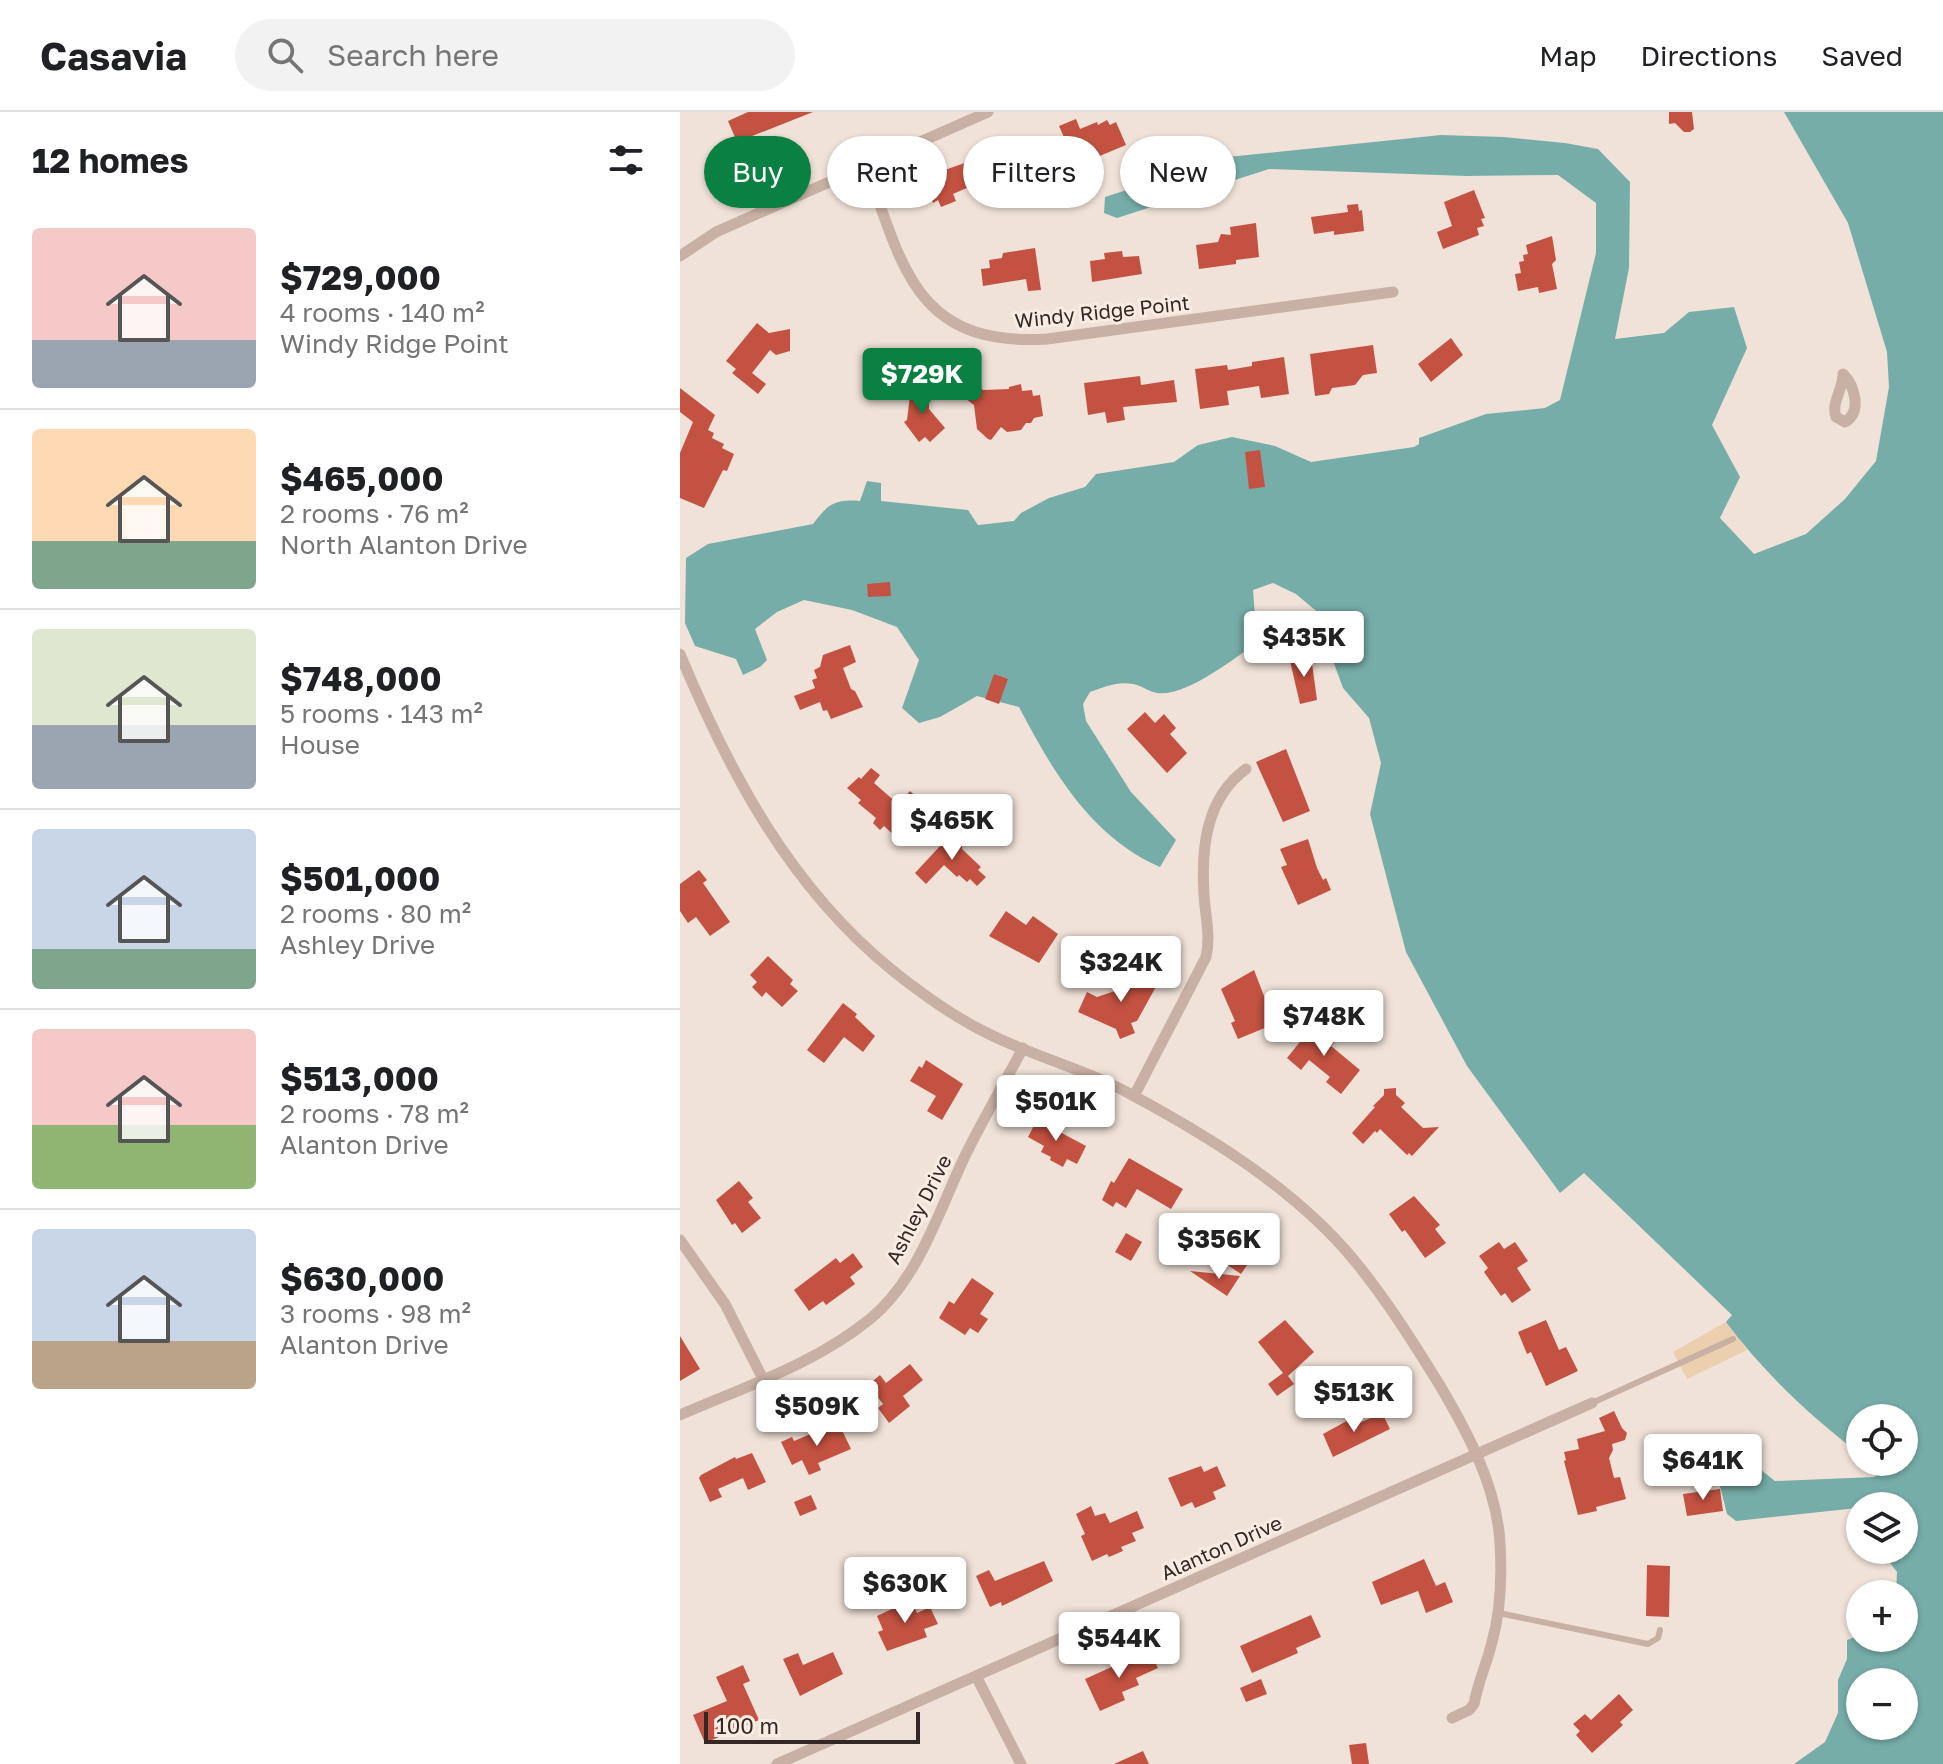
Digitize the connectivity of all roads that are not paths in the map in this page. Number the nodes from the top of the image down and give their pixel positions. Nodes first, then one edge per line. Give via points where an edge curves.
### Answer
1 (988, 112) edge
2 (933, 136) edge
3 (827, 182) edge
4 (881, 208) edge
5 (680, 256) edge
6 (1393, 292) dead end
7 (680, 654) edge
8 (1246, 769) dead end
9 (1023, 1048) junction
10 (1134, 1096) junction
11 (680, 1240) edge
12 (1733, 1339) dead end
13 (763, 1379) junction
14 (1592, 1403) joint
15 (680, 1415) edge
16 (1476, 1455) junction
17 (1499, 1613) junction
18 (1660, 1630) dead end
19 (976, 1676) junction
20 (1452, 1718) dead end
21 (777, 1764) edge
22 (1021, 1764) edge

1 - 2 street
3 - 5 street via 716,232
4 - 6 street, Windy Ridge Point via 918,292 941,315 996,338 1047,339
7 - 9 street via 749,799 800,877 834,917 926,996 966,1022
8 - 10 street via 1226,786 1211,815 1203,874 1206,957
9 - 10 street
9 - 13 street, Ashley Drive via 894,1293 841,1340
10 - 16 street via 1269,1182 1341,1246 1413,1342
11 - 13 street via 725,1304
12 - 14 lane
13 - 15 street, Ashley Drive
14 - 16 street, Alanton Drive
16 - 17 street via 1500,1539
16 - 19 street, Alanton Drive
17 - 18 lane via 1648,1644
17 - 20 street via 1474,1704
19 - 21 street, Alanton Drive
19 - 22 street

